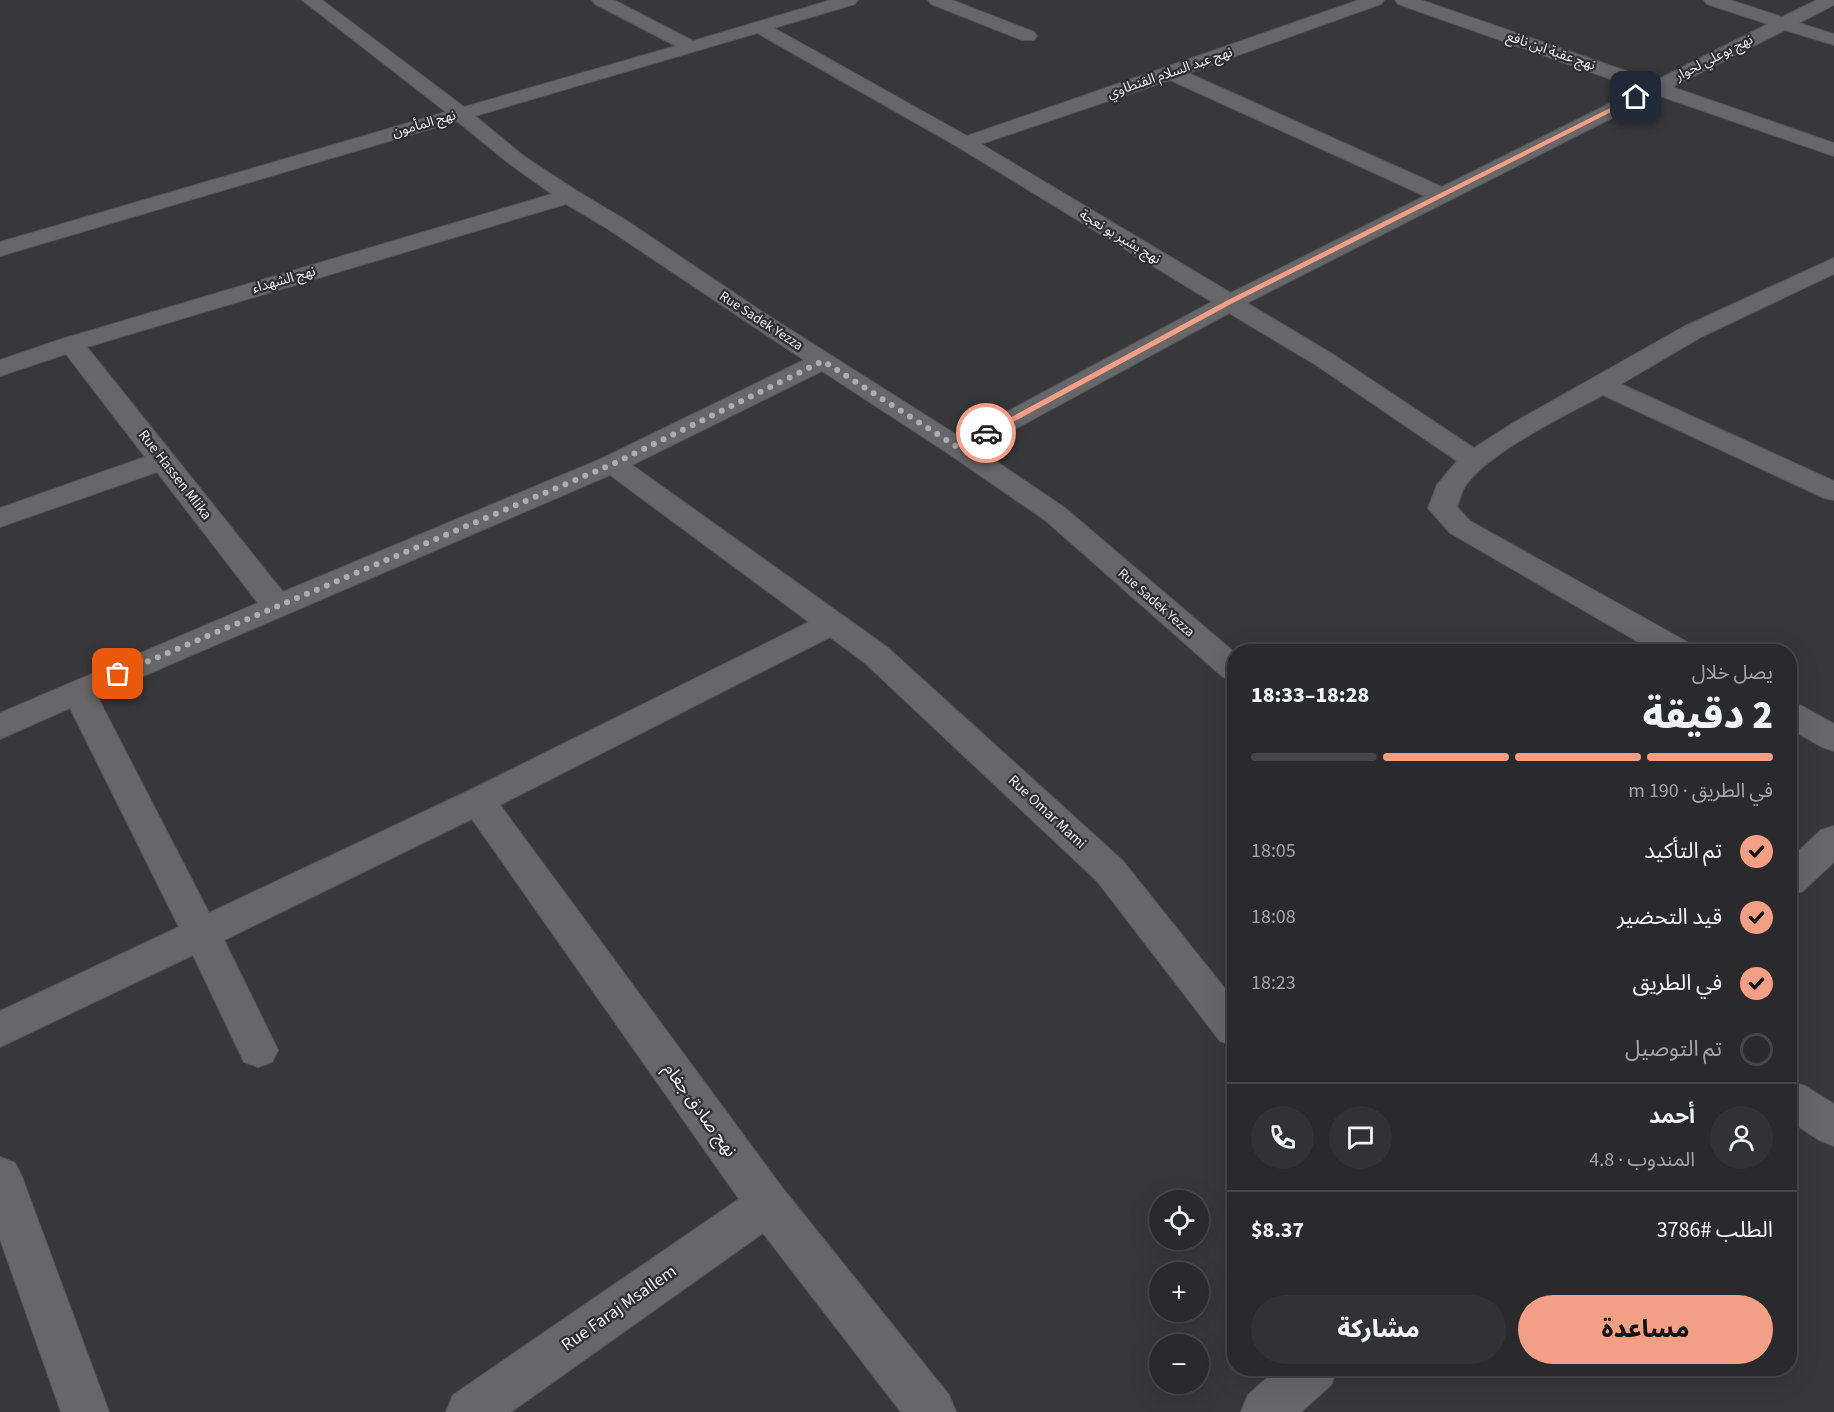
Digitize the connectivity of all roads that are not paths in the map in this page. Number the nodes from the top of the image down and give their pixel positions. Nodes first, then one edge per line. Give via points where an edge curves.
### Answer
1 (311, 0) edge
2 (601, 0) edge
3 (849, 0) edge
4 (937, 0) edge
5 (1375, 0) edge
6 (1404, 0) edge
7 (1713, 0) edge
8 (1830, 0) edge
9 (1783, 23) junction
10 (758, 26) junction
11 (1028, 36) dead end
12 (1834, 40) edge
13 (690, 46) junction
14 (1171, 73) junction
15 (1655, 88) junction
16 (461, 114) junction
17 (965, 143) junction
18 (1834, 150) edge
19 (569, 196) junction
20 (1443, 196) junction
21 (0, 249) edge
22 (1834, 265) edge
23 (1229, 303) junction
24 (71, 344) junction
25 (823, 361) junction
26 (0, 368) edge
27 (1602, 385) junction
28 (959, 448) junction
29 (164, 460) junction
30 (1474, 461) junction
31 (613, 464) junction
32 (1834, 492) edge
33 (0, 518) edge
34 (278, 607) junction
35 (830, 624) junction
36 (1666, 644) edge
37 (1227, 663) edge
38 (78, 691) junction
39 (1797, 718) edge
40 (0, 727) edge
41 (1834, 738) edge
42 (478, 801) junction
43 (1834, 840) edge
44 (1797, 874) edge
45 (201, 933) junction
46 (1227, 1020) edge
47 (0, 1030) edge
48 (258, 1050) dead end
49 (1797, 1103) edge
50 (1834, 1127) edge
51 (0, 1177) edge
52 (768, 1204) junction
53 (1305, 1376) edge
54 (85, 1412) edge
55 (470, 1412) edge
56 (932, 1412) edge
57 (1265, 1412) edge

1 - 16 street, Rue Sadek Yezza
2 - 13 street
3 - 10 street, نهج المأمون
4 - 11 street
5 - 14 street, نهج عبد السلام القنطاوي
6 - 15 street, نهج عقبة ابن نافع
7 - 9 street
8 - 9 street, نهج بوعلي لحوار
9 - 12 street
9 - 15 street, نهج بوعلي لحوار
10 - 13 street, نهج المأمون
10 - 17 street, نهج بشير بو نعجة
13 - 16 street, نهج المأمون
14 - 17 street, نهج عبد السلام القنطاوي
14 - 20 street
15 - 18 street, نهج عقبة ابن نافع
15 - 20 street, نهج بوعلي لحوار
16 - 19 street, Rue Sadek Yezza
16 - 21 street, نهج المأمون
17 - 23 street, نهج بشير بو نعجة
19 - 24 street, نهج الشهداء
19 - 25 street, Rue Sadek Yezza
20 - 23 street, نهج بوعلي لحوار
22 - 27 street via 1694,331
23 - 28 street, نهج بوعلي لحوار
23 - 30 street, نهج بشير بو نعجة via 1325,360
24 - 26 street, نهج الشهداء
24 - 29 street, Rue Hassen Mlika
25 - 28 street, Rue Sadek Yezza
25 - 31 street
27 - 30 street
27 - 32 street
28 - 37 street, Rue Sadek Yezza via 1055,514
29 - 33 street
29 - 34 street, Rue Hassen Mlika
30 - 36 street via 1453,482 1442,508 1460,527
31 - 34 street
31 - 35 street, Rue Omar Mami
34 - 38 street
35 - 42 street
35 - 46 street, Rue Omar Mami via 876,655 1110,871
38 - 40 street
38 - 45 street
39 - 41 street
42 - 45 street
42 - 52 street, نهج صادق جغام
43 - 44 street
45 - 47 street
45 - 48 street
49 - 50 street
51 - 54 street
52 - 55 street, Rue Faraj Msallem
52 - 56 street, نهج صادق جغام
53 - 57 street

